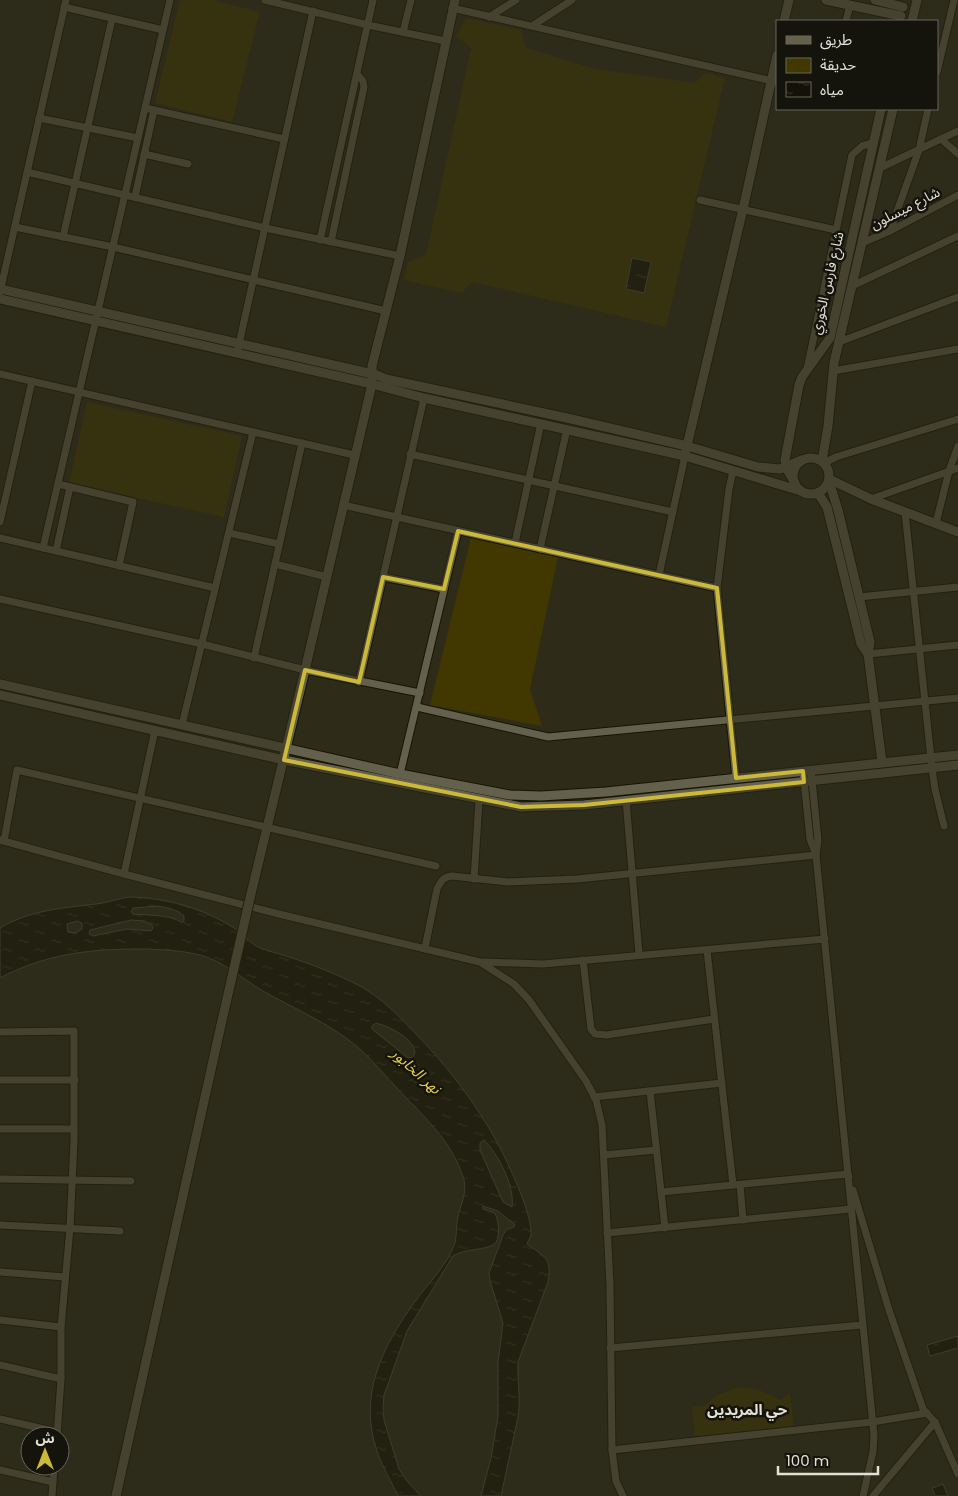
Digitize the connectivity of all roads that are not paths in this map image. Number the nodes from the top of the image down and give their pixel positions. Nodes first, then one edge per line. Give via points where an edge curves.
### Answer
1 (170, 0) edge
2 (265, 0) edge
3 (373, 0) edge
4 (411, 0) edge
5 (516, 0) edge
6 (572, 0) edge
7 (789, 0) edge
8 (826, 0) edge
9 (875, 0) edge
10 (917, 0) edge
11 (954, 0) edge
12 (65, 4) edge
13 (453, 4) edge
14 (850, 5) junction
15 (313, 11) junction
16 (902, 11) edge
17 (489, 17) junction
18 (112, 19) junction
19 (784, 20) edge
20 (846, 20) edge
21 (912, 20) edge
22 (368, 25) junction
23 (532, 26) junction
24 (163, 30) junction
25 (403, 32) junction
26 (445, 41) junction
27 (776, 64) edge
28 (938, 68) edge
29 (358, 74) junction
30 (774, 82) edge
31 (145, 108) junction
32 (154, 110) junction
33 (881, 110) edge
34 (893, 110) edge
35 (928, 110) edge
36 (39, 118) junction
37 (88, 127) junction
38 (958, 132) edge
39 (138, 138) junction
40 (284, 139) junction
41 (941, 139) junction
42 (873, 143) junction
43 (918, 150) junction
44 (144, 154) junction
45 (958, 154) edge
46 (188, 164) dead end
47 (880, 168) junction
48 (27, 172) junction
49 (76, 183) junction
50 (125, 195) junction
51 (958, 195) edge
52 (135, 197) junction
53 (700, 200) dead end
54 (743, 209) junction
55 (15, 227) junction
56 (265, 228) junction
57 (836, 230) junction
58 (890, 231) junction
59 (958, 236) edge
60 (64, 237) junction
61 (320, 240) junction
62 (331, 242) junction
63 (862, 243) junction
64 (112, 247) junction
65 (400, 256) junction
66 (253, 280) junction
67 (852, 286) junction
68 (0, 290) edge
69 (958, 297) edge
70 (0, 299) edge
71 (386, 311) junction
72 (97, 316) junction
73 (839, 342) junction
74 (239, 343) junction
75 (958, 349) edge
76 (237, 353) junction
77 (806, 371) junction
78 (833, 371) junction
79 (0, 374) edge
80 (371, 374) junction
81 (32, 381) junction
82 (372, 384) junction
83 (79, 392) junction
84 (424, 398) junction
85 (958, 419) edge
86 (540, 423) junction
87 (567, 429) junction
88 (253, 432) junction
89 (302, 443) junction
90 (687, 446) junction
91 (958, 446) edge
92 (410, 454) junction
93 (354, 455) junction
94 (785, 455) junction
95 (685, 456) junction
96 (802, 460) junction
97 (823, 462) junction
98 (758, 467) junction
99 (786, 467) junction
100 (958, 468) edge
101 (733, 471) junction
102 (949, 471) junction
103 (528, 480) junction
104 (829, 480) junction
105 (58, 484) junction
106 (554, 486) junction
107 (70, 487) junction
108 (798, 487) junction
109 (818, 493) junction
110 (871, 499) junction
111 (343, 505) junction
112 (673, 512) junction
113 (906, 512) junction
114 (396, 517) junction
115 (0, 522) edge
116 (936, 523) junction
117 (458, 531) junction
118 (958, 532) edge
119 (228, 533) junction
120 (0, 538) edge
121 (514, 543) junction
122 (279, 544) junction
123 (43, 548) junction
124 (540, 549) junction
125 (56, 551) junction
126 (275, 564) junction
127 (119, 566) junction
128 (660, 575) junction
129 (327, 577) junction
130 (382, 577) junction
131 (958, 587) edge
132 (215, 588) junction
133 (717, 588) junction
134 (444, 589) junction
135 (914, 591) junction
136 (859, 597) junction
137 (0, 599) edge
138 (202, 644) junction
139 (958, 645) edge
140 (920, 649) junction
141 (868, 654) junction
142 (254, 658) junction
143 (306, 670) junction
144 (359, 682) junction
145 (0, 684) edge
146 (420, 693) junction
147 (0, 696) edge
148 (958, 698) edge
149 (925, 702) junction
150 (417, 707) junction
151 (875, 707) junction
152 (730, 721) junction
153 (182, 725) junction
154 (155, 730) junction
155 (286, 749) junction
156 (958, 755) edge
157 (931, 758) junction
158 (284, 760) junction
159 (882, 762) junction
160 (958, 765) edge
161 (932, 768) junction
162 (807, 771) junction
163 (736, 778) junction
164 (399, 779) junction
165 (808, 782) junction
166 (140, 798) junction
167 (479, 800) junction
168 (626, 800) junction
169 (944, 826) dead end
170 (268, 827) junction
171 (2, 841) edge
172 (816, 855) junction
173 (436, 866) dead end
174 (124, 874) junction
175 (633, 874) junction
176 (474, 879) junction
177 (825, 939) junction
178 (425, 948) junction
179 (707, 950) junction
180 (639, 954) junction
181 (583, 960) junction
182 (480, 962) junction
183 (714, 1018) junction
184 (0, 1032) edge
185 (0, 1080) edge
186 (76, 1080) junction
187 (722, 1083) junction
188 (650, 1091) junction
189 (594, 1097) junction
190 (0, 1129) edge
191 (74, 1129) junction
192 (656, 1150) junction
193 (604, 1155) junction
194 (848, 1174) junction
195 (0, 1180) edge
196 (72, 1180) junction
197 (132, 1181) dead end
198 (737, 1185) junction
199 (661, 1192) junction
200 (851, 1209) junction
201 (743, 1220) junction
202 (0, 1225) edge
203 (70, 1228) junction
204 (665, 1228) junction
205 (120, 1231) dead end
206 (608, 1233) junction
207 (0, 1272) edge
208 (65, 1277) junction
209 (0, 1320) edge
210 (862, 1325) junction
211 (61, 1327) junction
212 (610, 1348) junction
213 (0, 1365) edge
214 (61, 1379) junction
215 (927, 1413) junction
216 (0, 1419) edge
217 (872, 1422) junction
218 (934, 1422) junction
219 (27, 1426) edge
220 (58, 1426) edge
221 (612, 1450) junction
222 (955, 1459) edge
223 (0, 1470) edge
224 (958, 1474) edge
225 (53, 1476) edge
226 (53, 1482) junction
227 (52, 1496) edge
228 (116, 1496) edge
229 (623, 1496) edge
230 (863, 1496) edge
231 (873, 1496) edge

1 - 24 street
2 - 15 street
3 - 22 street
4 - 25 street
5 - 17 street
6 - 23 street
7 - 19 street
8 - 14 street
9 - 16 street
10 - 21 street
11 - 28 street
12 - 18 street
12 - 36 street
13 - 17 street
13 - 26 street
14 - 16 street
14 - 20 street
15 - 22 street
15 - 40 street
17 - 23 street
18 - 24 street
18 - 37 street
22 - 25 street
22 - 29 street
23 - 30 street
24 - 31 street
25 - 26 street
26 - 65 street
27 - 30 street
29 - 61 street
29 - 62 street via 364,87
30 - 54 street
31 - 32 street
31 - 39 street
32 - 40 street
32 - 44 street
33 - 42 street, شارع فارس الخوري
34 - 47 street
35 - 43 street
36 - 37 street
36 - 48 street
37 - 39 street
37 - 49 street
38 - 41 street
39 - 50 street
40 - 56 street
41 - 43 street
41 - 45 street
42 - 57 street via 862,146 852,155
42 - 77 street, شارع فارس الخوري via 830,338
43 - 47 street
43 - 58 street
44 - 46 street
44 - 52 street
47 - 63 street
48 - 49 street
48 - 55 street
49 - 50 street
49 - 60 street
50 - 52 street
50 - 64 street
51 - 58 street, شارع ميسلون
52 - 56 street
53 - 54 street
54 - 57 street
54 - 90 street
55 - 60 street
55 - 68 street
56 - 61 street
56 - 66 street
57 - 77 street
58 - 63 street, شارع ميسلون
59 - 67 street
60 - 64 street
61 - 62 street
62 - 65 street
63 - 67 street
64 - 66 street
64 - 72 street
65 - 71 street
66 - 71 street
66 - 74 street
67 - 73 street
68 - 72 street
69 - 73 street
70 - 72 street
71 - 80 street
72 - 74 street
72 - 76 street
72 - 83 street
73 - 78 street
74 - 76 street
74 - 80 street
75 - 78 street
76 - 82 street
77 - 94 street, شارع فارس الخوري via 799,385
78 - 97 street
79 - 81 street
80 - 82 street
80 - 90 street
81 - 83 street
81 - 115 street
82 - 84 street
82 - 93 street
83 - 88 street
83 - 105 street
84 - 86 street
84 - 92 street
85 - 97 street
86 - 87 street
86 - 103 street
87 - 95 street
87 - 106 street
88 - 89 street
88 - 119 street
89 - 93 street
89 - 122 street
90 - 95 street
90 - 98 street
91 - 102 street
92 - 103 street
92 - 114 street
93 - 111 street
94 - 98 street via 774,463
94 - 99 street, شارع فارس الخوري
95 - 101 street
95 - 112 street
96 - 97 street via 812,458
96 - 99 street
96 - 108 street via 794,471
97 - 104 street via 829,471
98 - 99 street
99 - 108 street, شارع فارس الخوري
100 - 102 street
101 - 108 street
101 - 133 street
102 - 110 street
102 - 116 street
103 - 106 street
103 - 121 street
104 - 109 street
104 - 110 street
104 - 136 street
105 - 107 street
105 - 123 street
106 - 112 street
106 - 124 street
107 - 125 street
107 - 127 street via 133,502
108 - 109 street via 809,494
109 - 141 street via 827,507 861,644
110 - 113 street
111 - 114 street
111 - 129 street
112 - 128 street
113 - 116 street
113 - 135 street
114 - 117 street
114 - 130 street
116 - 118 street
117 - 121 street
117 - 134 street
119 - 122 street
119 - 132 street
120 - 123 street
121 - 124 street
122 - 126 street
123 - 125 street
124 - 128 street
125 - 127 street
126 - 129 street
126 - 142 street
127 - 132 street
128 - 133 street
129 - 143 street
130 - 134 street
130 - 144 street
131 - 135 street
132 - 138 street
133 - 152 street
134 - 146 street
135 - 136 street
135 - 140 street
136 - 141 street via 870,642
137 - 138 street
138 - 142 street
138 - 153 street
139 - 140 street
140 - 141 street
140 - 149 street
141 - 151 street
142 - 143 street
143 - 144 street
143 - 155 street
144 - 146 street
145 - 153 street
146 - 150 street
147 - 154 street
148 - 149 street
149 - 151 street
149 - 157 street
150 - 152 street via 548,737
150 - 164 street
151 - 152 street
151 - 159 street
152 - 163 street
153 - 155 street
154 - 158 street
154 - 166 street
155 - 158 street
155 - 164 street
156 - 157 street
157 - 159 street
157 - 161 street
158 - 164 street
158 - 170 street
159 - 162 street
160 - 161 street
161 - 165 street
161 - 169 street
162 - 163 street
162 - 165 street
163 - 164 street via 541,796
164 - 167 street
165 - 168 street
165 - 172 street via 810,839
166 - 170 street
166 - 171 street via 17,770
166 - 174 street
167 - 168 street via 537,808
167 - 176 street
168 - 175 street
170 - 173 street
170 - 228 street, bridge
171 - 174 street
172 - 175 street
172 - 177 street
174 - 178 street
175 - 176 street via 508,882
175 - 180 street
176 - 178 street via 452,876 441,881
177 - 179 street
177 - 194 street
178 - 182 street
179 - 180 street
179 - 183 street
180 - 181 street
181 - 182 street via 528,964
181 - 183 street via 591,1029 595,1034
182 - 189 street via 522,991
183 - 187 street
184 - 186 street via 74,1031
185 - 186 street
186 - 191 street
187 - 188 street
187 - 198 street
188 - 189 street
188 - 192 street
189 - 193 street via 602,1125
190 - 191 street
191 - 196 street
192 - 193 street
192 - 199 street
193 - 206 street
194 - 198 street
194 - 200 street
194 - 215 street via 889,1310
195 - 196 street
196 - 197 street
196 - 203 street
198 - 199 street
198 - 201 street
199 - 204 street
200 - 201 street
200 - 210 street
201 - 204 street
202 - 203 street
203 - 205 street
203 - 208 street
204 - 206 street
206 - 212 street
207 - 208 street
208 - 211 street
209 - 211 street
210 - 212 street
210 - 217 street
211 - 214 street
212 - 221 street
213 - 214 street
214 - 220 street
215 - 217 street
215 - 218 street
216 - 219 street
217 - 221 street
217 - 230 street via 873,1452
218 - 222 street
218 - 231 street
221 - 229 street via 616,1480
222 - 224 street
223 - 226 street
225 - 226 street
226 - 227 street

